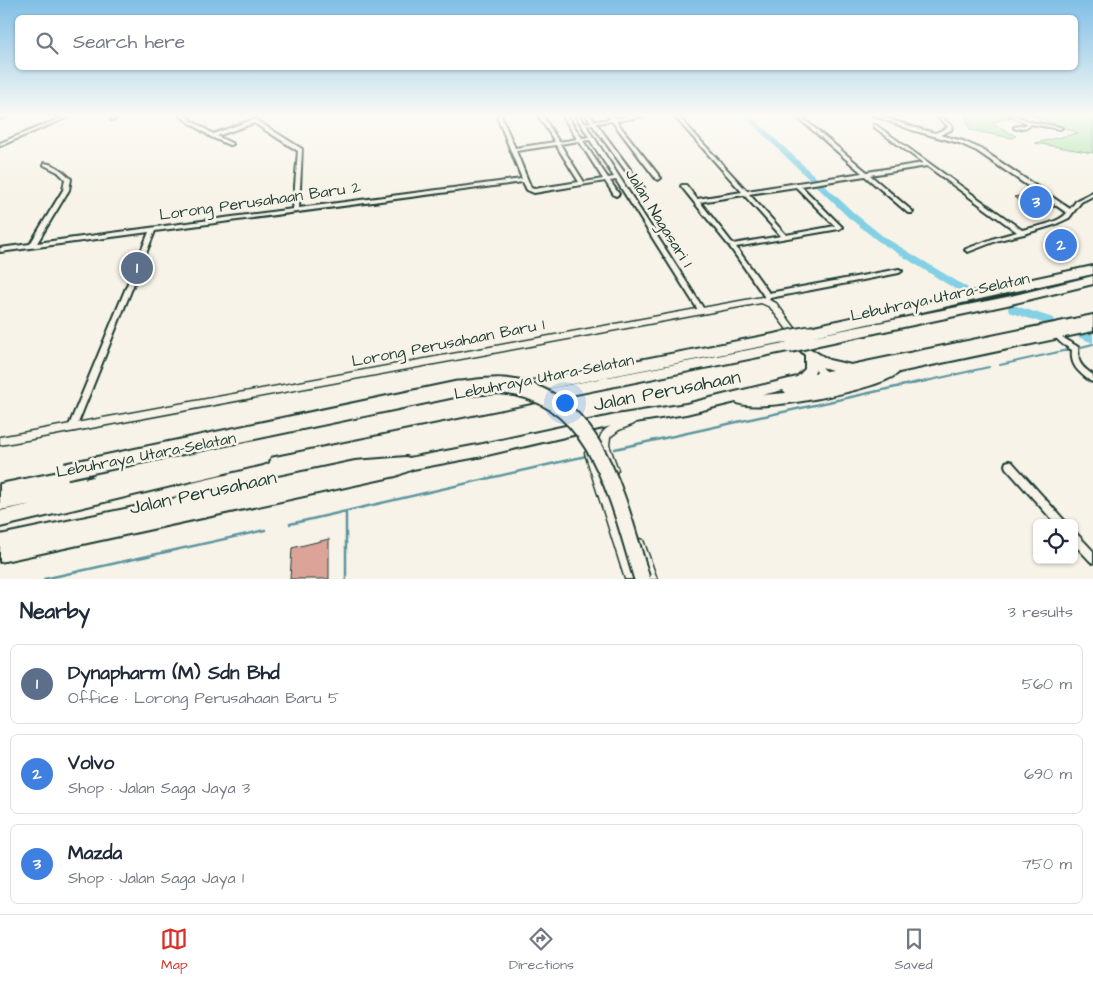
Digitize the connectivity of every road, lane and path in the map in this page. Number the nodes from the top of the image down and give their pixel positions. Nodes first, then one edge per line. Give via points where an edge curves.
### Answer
1 (227, 142) edge
2 (287, 142) edge
3 (510, 142) edge
4 (565, 142) edge
5 (581, 142) edge
6 (595, 142) edge
7 (608, 142) edge
8 (631, 142) edge
9 (699, 142) edge
10 (828, 142) edge
11 (898, 142) edge
12 (961, 142) edge
13 (557, 143) junction
14 (231, 144) dead end
15 (513, 150) junction
16 (46, 164) dead end
17 (927, 164) junction
18 (865, 174) junction
19 (618, 178) junction
20 (658, 178) dead end
21 (525, 180) junction
22 (607, 180) junction
23 (825, 181) joint
24 (582, 183) junction
25 (804, 184) joint
26 (796, 185) junction
27 (684, 186) dead end
28 (641, 188) dead end
29 (616, 194) dead end
30 (746, 194) junction
31 (1093, 194) edge
32 (697, 201) junction
33 (296, 210) junction
34 (910, 212) dead end
35 (1070, 212) junction
36 (153, 230) junction
37 (1022, 233) junction
38 (785, 237) junction
39 (32, 246) junction
40 (732, 246) junction
41 (0, 250) edge
42 (968, 250) dead end
43 (1093, 270) edge
44 (899, 271) dead end
45 (1093, 280) edge
46 (767, 298) junction
47 (702, 311) junction
48 (1090, 322) edge
49 (1060, 334) junction
50 (786, 342) junction
51 (810, 345) junction
52 (856, 369) junction
53 (1093, 379) edge
54 (800, 381) junction
55 (827, 383) junction
56 (754, 392) junction
57 (722, 401) junction
58 (637, 418) junction
59 (72, 428) junction
60 (552, 434) junction
61 (317, 439) junction
62 (0, 441) edge
63 (1009, 465) dead end
64 (28, 486) junction
65 (280, 489) junction
66 (0, 491) edge
67 (0, 503) edge
68 (0, 519) edge
69 (1057, 519) edge
70 (1078, 541) edge
71 (0, 542) edge
72 (0, 555) edge
73 (1093, 558) edge
74 (631, 579) edge
75 (642, 579) edge
76 (651, 579) edge

1 - 14 street
2 - 33 street via 300,150
3 - 15 street
4 - 13 street
5 - 22 street
6 - 19 street, Jalan Nagasari 1
7 - 28 street
8 - 20 street
9 - 30 street
10 - 18 street
11 - 17 street
12 - 35 street via 979,150
13 - 15 street
13 - 24 street
15 - 21 street
16 - 39 street via 60,171 68,180 66,190
17 - 18 street
17 - 37 street
18 - 23 street
18 - 34 street
19 - 22 street
19 - 47 street, Jalan Nagasari 1
21 - 24 street via 534,191
21 - 33 street, Lorong Perusahaan Baru 2
22 - 24 street
22 - 29 street
23 - 25 street
25 - 26 street
26 - 30 street
26 - 38 street via 839,227
27 - 32 street
30 - 32 street
30 - 38 street
31 - 35 street via 1079,201
32 - 40 street
33 - 36 street, Lorong Perusahaan Baru 2
35 - 37 street via 1052,224
36 - 39 street, Lorong Perusahaan Baru 2
36 - 59 street
37 - 42 street
38 - 40 street
39 - 41 street, Lorong Perusahaan Baru 2
40 - 46 street
43 - 51 highway, Lebuhraya Utara–Selatan
44 - 46 street
45 - 51 highway, Lebuhraya Utara–Selatan
46 - 47 street, Lorong Perusahaan Baru 1
46 - 51 street
47 - 59 street, Lorong Perusahaan Baru 1
48 - 49 main road, Jalan Perusahaan
48 - 52 main road, Jalan Perusahaan
49 - 53 street via 1060,339 1076,349 1076,364
49 - 55 main road, Jalan Perusahaan via 896,368 883,378
50 - 51 highway, Lebuhraya Utara–Selatan, bridge
50 - 61 highway, Lebuhraya Utara–Selatan
50 - 64 highway, Lebuhraya Utara–Selatan
51 - 52 main road via 828,365
51 - 54 main road via 813,363
51 - 55 street
52 - 55 main road, Jalan Perusahaan
54 - 55 main road, Jalan Perusahaan
54 - 56 main road, Jalan Perusahaan
55 - 56 main road, Jalan Perusahaan
55 - 57 main road via 779,399
56 - 57 main road, Jalan Perusahaan
57 - 58 main road, Jalan Perusahaan
58 - 60 main road, Jalan Perusahaan
58 - 76 street via 608,432 604,445
59 - 62 street, Lorong Perusahaan Baru 1
60 - 65 main road, Jalan Perusahaan via 396,470
60 - 74 street via 579,437 586,445
61 - 67 highway, Lebuhraya Utara–Selatan
61 - 68 highway via 278,454
63 - 69 street
64 - 66 highway, Lebuhraya Utara–Selatan
64 - 75 highway, bridge via 66,471 457,389 510,386 553,401 583,427 600,456
65 - 71 main road, Jalan Perusahaan
65 - 72 main road, Jalan Perusahaan
70 - 73 street

